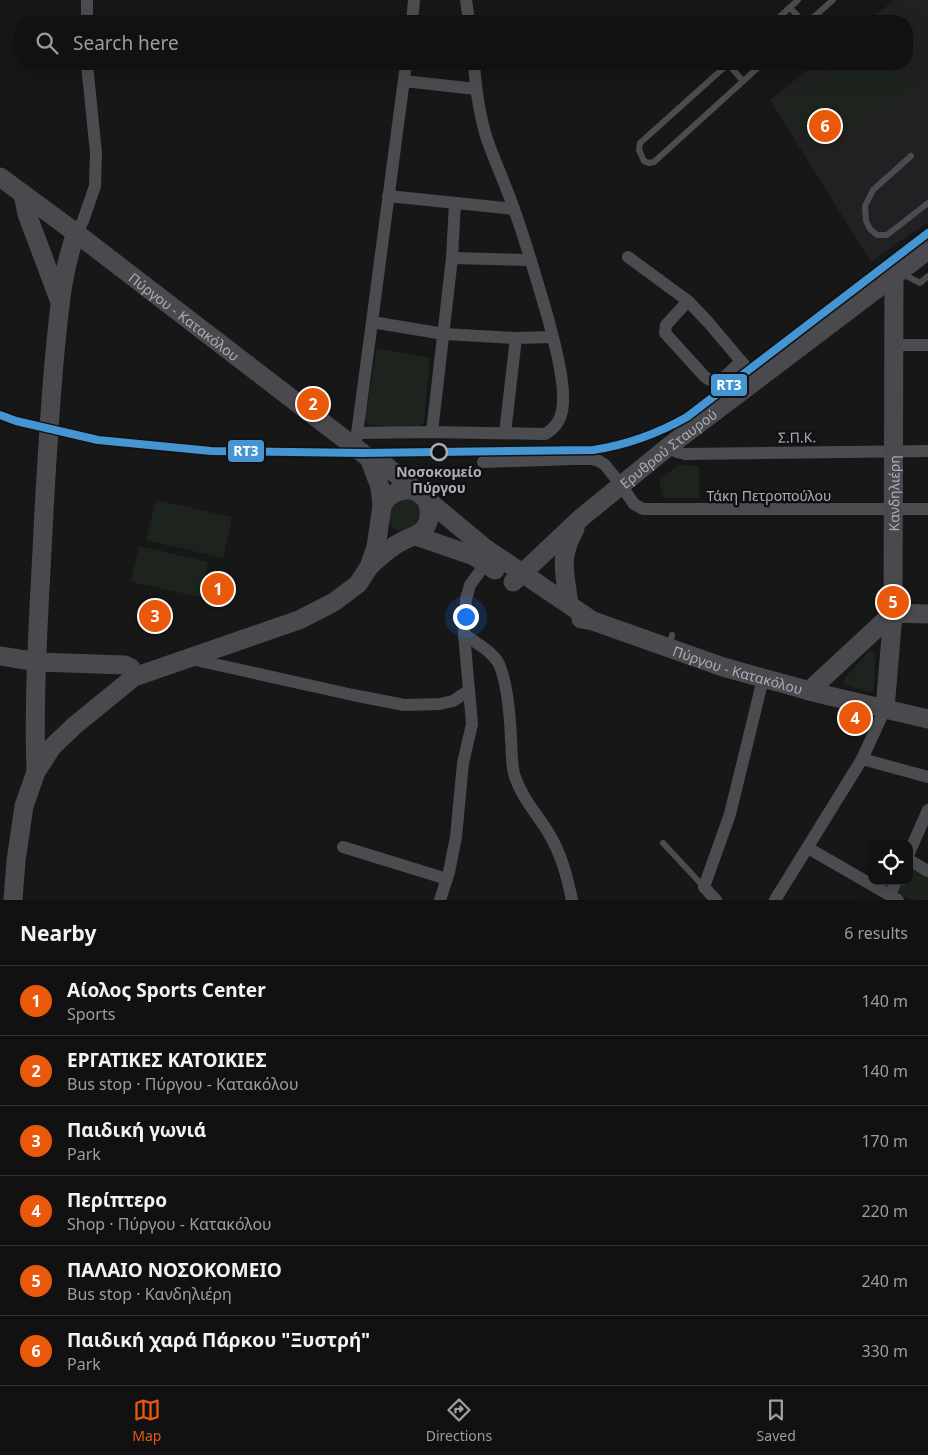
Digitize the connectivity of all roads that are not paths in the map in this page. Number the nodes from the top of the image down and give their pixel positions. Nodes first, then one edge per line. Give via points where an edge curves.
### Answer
1 (87, 0) edge
2 (414, 0) edge
3 (466, 0) edge
4 (798, 0) edge
5 (833, 0) edge
6 (790, 8) junction
7 (87, 15) edge
8 (413, 15) edge
9 (468, 15) edge
10 (782, 15) edge
11 (796, 15) edge
12 (816, 15) edge
13 (88, 70) edge
14 (405, 70) edge
15 (474, 70) edge
16 (721, 70) edge
17 (734, 70) edge
18 (756, 70) edge
19 (404, 81) junction
20 (744, 81) junction
21 (476, 89) junction
22 (911, 156) dead end
23 (0, 177) edge
24 (23, 194) junction
25 (388, 196) junction
26 (455, 203) junction
27 (928, 204) edge
28 (514, 209) junction
29 (76, 234) junction
30 (928, 250) edge
31 (628, 257) dead end
32 (452, 258) junction
33 (531, 260) junction
34 (897, 275) junction
35 (928, 276) edge
36 (688, 301) junction
37 (60, 302) junction
38 (372, 322) junction
39 (444, 334) junction
40 (553, 337) junction
41 (516, 338) junction
42 (895, 345) junction
43 (928, 345) edge
44 (741, 361) junction
45 (757, 380) junction
46 (432, 432) junction
47 (505, 433) junction
48 (360, 446) junction
49 (668, 447) junction
50 (928, 451) edge
51 (893, 452) junction
52 (483, 462) dead end
53 (622, 484) junction
54 (420, 495) junction
55 (928, 509) edge
56 (381, 510) junction
57 (893, 510) junction
58 (582, 517) junction
59 (412, 537) junction
60 (486, 563) junction
61 (369, 567) junction
62 (517, 578) junction
63 (569, 604) junction
64 (893, 613) junction
65 (928, 614) edge
66 (593, 621) junction
67 (464, 634) junction
68 (0, 656) edge
69 (189, 658) junction
70 (38, 662) junction
71 (134, 677) junction
72 (763, 679) junction
73 (468, 691) junction
74 (810, 691) junction
75 (885, 709) junction
76 (928, 719) edge
77 (862, 759) junction
78 (36, 772) junction
79 (928, 777) edge
80 (928, 810) edge
81 (663, 843) dead end
82 (913, 844) edge
83 (343, 847) dead end
84 (808, 848) junction
85 (913, 862) edge
86 (928, 871) edge
87 (447, 879) junction
88 (704, 887) junction
89 (894, 897) edge
90 (13, 900) edge
91 (440, 900) edge
92 (572, 900) edge
93 (716, 900) edge
94 (775, 900) edge

1 - 7 street
2 - 8 street
3 - 9 street
4 - 6 lane
5 - 12 lane
6 - 10 lane
6 - 11 lane
13 - 29 street via 96,153 95,186
14 - 19 street
15 - 21 street
16 - 20 lane via 640,143 644,161 654,162
17 - 20 lane
18 - 20 lane
19 - 21 street
19 - 25 street
21 - 28 street via 480,116
22 - 27 lane via 873,190 865,206 866,221 877,235 887,235
23 - 24 main road, Πύργου - Κατακόλου
24 - 29 main road, Πύργου - Κατακόλου
24 - 37 main road via 27,214
25 - 26 street
25 - 38 street
26 - 28 street
26 - 32 street
28 - 33 street
29 - 37 main road
29 - 48 main road, Πύργου - Κατακόλου
30 - 34 main road, Ερυθρού Σταυρού
31 - 36 street
32 - 33 street
32 - 39 street
33 - 40 street
34 - 35 lane via 920,283
34 - 42 main road, Κανδηλιέρη
34 - 45 main road, Ερυθρού Σταυρού
36 - 44 street
36 - 44 street via 666,325 665,333 712,381 720,380
37 - 70 main road via 48,429
38 - 39 street
38 - 48 street
39 - 41 street
39 - 46 street
40 - 41 street
40 - 47 street via 563,397 557,424 545,434
41 - 47 street
42 - 43 street
42 - 51 main road, Κανδηλιέρη
44 - 45 street
45 - 49 main road, Ερυθρού Σταυρού
46 - 47 street
46 - 48 street
48 - 54 main road, Πύργου - Κατακόλου
48 - 56 main road, Πύργου - Κατακόλου via 380,487
49 - 51 street, Σ.Π.Κ. via 685,454
49 - 53 main road, Ερυθρού Σταυρού
50 - 51 street, Σ.Π.Κ.
51 - 57 main road, Κανδηλιέρη
52 - 53 street, Τάκη Πετροπούλου via 592,459 605,465
53 - 57 street, Τάκη Πετροπούλου via 634,504 643,509
53 - 58 main road, Ερυθρού Σταυρού
54 - 56 main road, Πύργου - Κατακόλου via 414,491 398,490 391,494
54 - 59 main road, Πύργου - Κατακόλου via 426,501 430,516 423,531
54 - 62 main road, Πύργου - Κατακόλου
55 - 57 street, Τάκη Πετροπούλου
56 - 59 main road, Πύργου - Κατακόλου via 386,529 392,535
56 - 61 main road via 378,538
57 - 64 main road, Κανδηλιέρη
58 - 62 main road, Ερυθρού Σταυρού
58 - 63 main road via 568,540 563,562
59 - 60 main road, Πύργου - Κατακόλου via 474,556
59 - 61 main road via 394,546
60 - 62 main road, Πύργου - Κατακόλου
60 - 67 street via 470,584
61 - 69 main road via 347,594 320,610
62 - 63 main road, Πύργου - Κατακόλου
62 - 66 main road, Πύργου - Κατακόλου via 555,609
63 - 66 main road, Πύργου - Κατακόλου
64 - 65 main road
64 - 74 main road
64 - 75 main road, Κανδηλιέρη
66 - 72 main road, Πύργου - Κατακόλου via 670,642
67 - 73 street
67 - 92 street via 492,654 498,663 511,724 515,777 558,850
68 - 70 main road
69 - 71 main road
69 - 73 street via 404,705 440,704 453,701
70 - 71 main road via 124,665 131,668
70 - 78 main road
71 - 78 main road via 52,747
72 - 74 main road, Πύργου - Κατακόλου
72 - 88 street via 730,814
73 - 87 street via 472,724
74 - 75 main road, Πύργου - Κατακόλου
75 - 76 main road, Πύργου - Κατακόλου
75 - 77 street
77 - 79 street
77 - 84 street
78 - 90 main road via 24,806
80 - 82 street
81 - 88 lane
83 - 87 street
84 - 89 street
84 - 94 street
85 - 86 street
87 - 91 street
88 - 93 street

